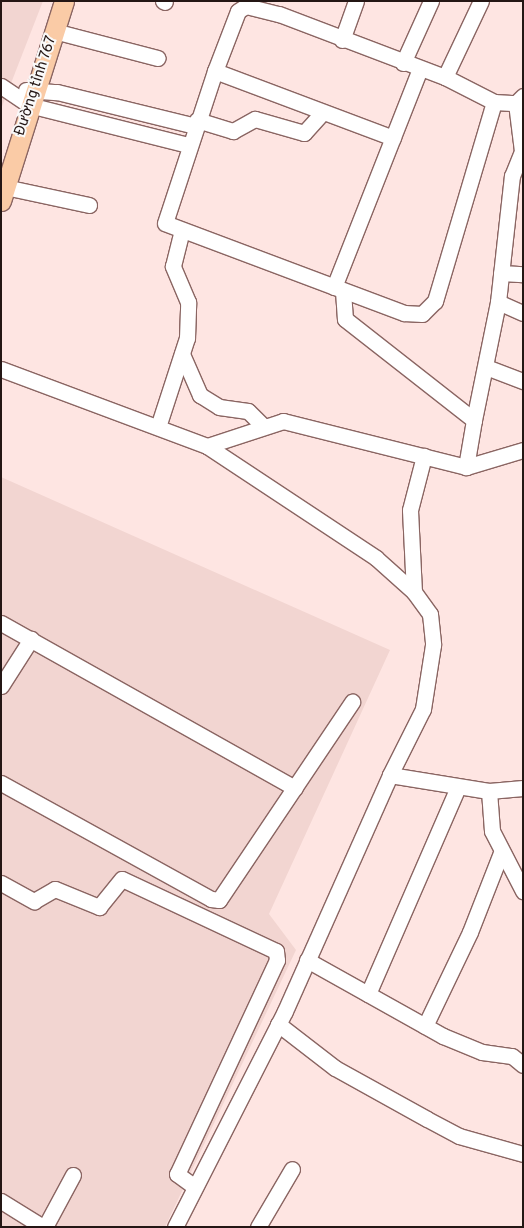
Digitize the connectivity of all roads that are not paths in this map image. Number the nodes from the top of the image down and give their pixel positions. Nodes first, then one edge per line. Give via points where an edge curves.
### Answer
1 (64, 1) edge
2 (356, 1) edge
3 (431, 1) edge
4 (480, 1) edge
5 (281, 7) edge
6 (54, 31) junction
7 (342, 40) junction
8 (158, 58) dead end
9 (403, 62) junction
10 (420, 69) junction
11 (215, 71) junction
12 (445, 77) junction
13 (7, 89) edge
14 (75, 96) junction
15 (31, 97) junction
16 (519, 100) edge
17 (494, 102) junction
18 (323, 112) junction
19 (71, 113) junction
20 (150, 114) junction
21 (520, 119) edge
22 (196, 123) junction
23 (145, 132) junction
24 (393, 138) junction
25 (188, 145) junction
26 (522, 157) edge
27 (3, 194) edge
28 (89, 205) dead end
29 (182, 231) junction
30 (501, 273) junction
31 (523, 274) edge
32 (338, 289) junction
33 (498, 302) junction
34 (523, 313) edge
35 (182, 354) junction
36 (486, 367) junction
37 (1, 369) edge
38 (523, 380) edge
39 (474, 420) junction
40 (262, 425) junction
41 (158, 427) junction
42 (207, 446) junction
43 (523, 450) edge
44 (424, 456) junction
45 (466, 467) junction
46 (414, 592) junction
47 (1, 623) edge
48 (31, 639) junction
49 (1, 686) edge
50 (352, 702) dead end
51 (390, 776) junction
52 (1, 784) edge
53 (458, 787) junction
54 (295, 788) junction
55 (523, 788) edge
56 (489, 791) junction
57 (500, 853) junction
58 (1, 883) edge
59 (523, 891) edge
60 (307, 960) junction
61 (368, 994) junction
62 (278, 1024) junction
63 (425, 1026) junction
64 (523, 1066) edge
65 (523, 1154) edge
66 (292, 1169) dead end
67 (73, 1175) dead end
68 (195, 1187) junction
69 (1, 1201) edge
70 (44, 1227) edge
71 (175, 1227) edge
72 (258, 1227) edge

1 - 6 main road, Đường tỉnh 767
2 - 7 street
3 - 9 street
4 - 12 street
5 - 7 street
5 - 11 street via 255,6 238,11
6 - 8 street
6 - 15 main road, Đường tỉnh 767
7 - 9 street
9 - 10 street
10 - 12 street
10 - 24 street
11 - 18 street
11 - 22 street
12 - 17 street
13 - 15 street
14 - 15 street
14 - 19 street
14 - 20 street
15 - 19 street
15 - 27 main road, Đường tỉnh 767
16 - 17 street
16 - 21 street
17 - 32 street via 430,310 404,313
18 - 22 street via 307,133 255,118 233,131
18 - 24 street
19 - 23 street
20 - 22 street
20 - 23 street
21 - 26 street
22 - 25 street
23 - 25 street
24 - 32 street
25 - 29 street via 164,224
26 - 30 street via 512,176
27 - 28 street
29 - 32 street
29 - 35 street via 173,266 188,302
30 - 31 street
30 - 33 street
32 - 39 street via 345,319
33 - 34 street
33 - 36 street
35 - 40 street via 200,395 219,407 248,411
35 - 41 street
36 - 38 street
36 - 39 street
37 - 41 street
39 - 45 street
40 - 42 street
40 - 44 street via 290,422
41 - 42 street
42 - 46 street via 376,558
43 - 45 street
44 - 45 street
44 - 46 street via 410,510
46 - 51 street via 430,614 433,645 424,710
47 - 48 street
48 - 49 street
48 - 54 street
50 - 54 street
51 - 53 street
51 - 60 street
52 - 54 street via 210,899 219,900
53 - 56 street
53 - 61 street
55 - 56 street
56 - 57 street via 491,823
57 - 59 street
57 - 63 street via 470,932
58 - 68 street via 34,901 55,888 99,907 122,880 276,950 277,960 177,1174
60 - 61 street
60 - 62 street
61 - 63 street
62 - 65 street via 336,1068 459,1136
62 - 68 street
63 - 64 street via 482,1052 512,1056
66 - 72 street
67 - 70 street
68 - 71 street
69 - 70 street

